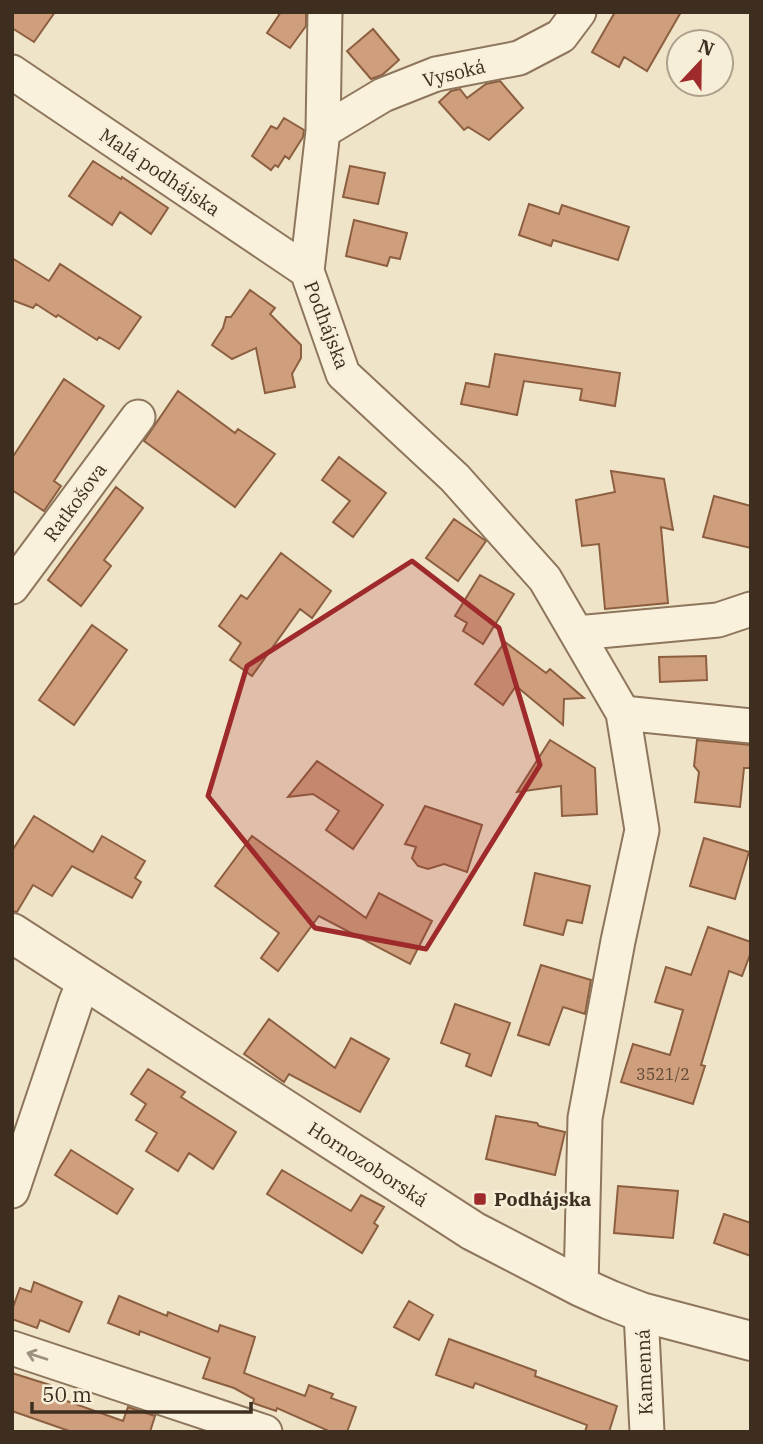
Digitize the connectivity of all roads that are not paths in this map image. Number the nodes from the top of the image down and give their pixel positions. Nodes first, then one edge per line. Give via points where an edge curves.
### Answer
1 (326, 12) edge
2 (579, 12) edge
3 (12, 72) edge
4 (323, 131) junction
5 (307, 271) junction
6 (138, 417) dead end
7 (12, 587) edge
8 (751, 609) edge
9 (577, 633) junction
10 (624, 713) junction
11 (751, 726) edge
12 (12, 933) edge
13 (85, 980) junction
14 (12, 1191) edge
15 (581, 1287) junction
16 (642, 1312) junction
17 (751, 1341) edge
18 (12, 1348) edge
19 (265, 1432) edge
20 (647, 1432) edge

1 - 4 street, Podhájska
2 - 4 street, Vysoká via 561,36 519,58 436,74 383,95
3 - 5 street, Malá podhájska
4 - 5 street, Podhájska
5 - 9 street, Podhájska via 343,374 455,478 545,579
6 - 7 street, Ratkošova
8 - 9 street via 718,620
9 - 10 street, Podhájska
10 - 11 street
10 - 15 street, Podhájska via 642,830 585,1118
12 - 13 street, Hornozoborská
13 - 14 street
13 - 15 street, Hornozoborská via 414,1195
15 - 16 street, Hornozoborská
16 - 17 street, Hornozoborská
16 - 20 street, Kamenná
19 -> 18 street

